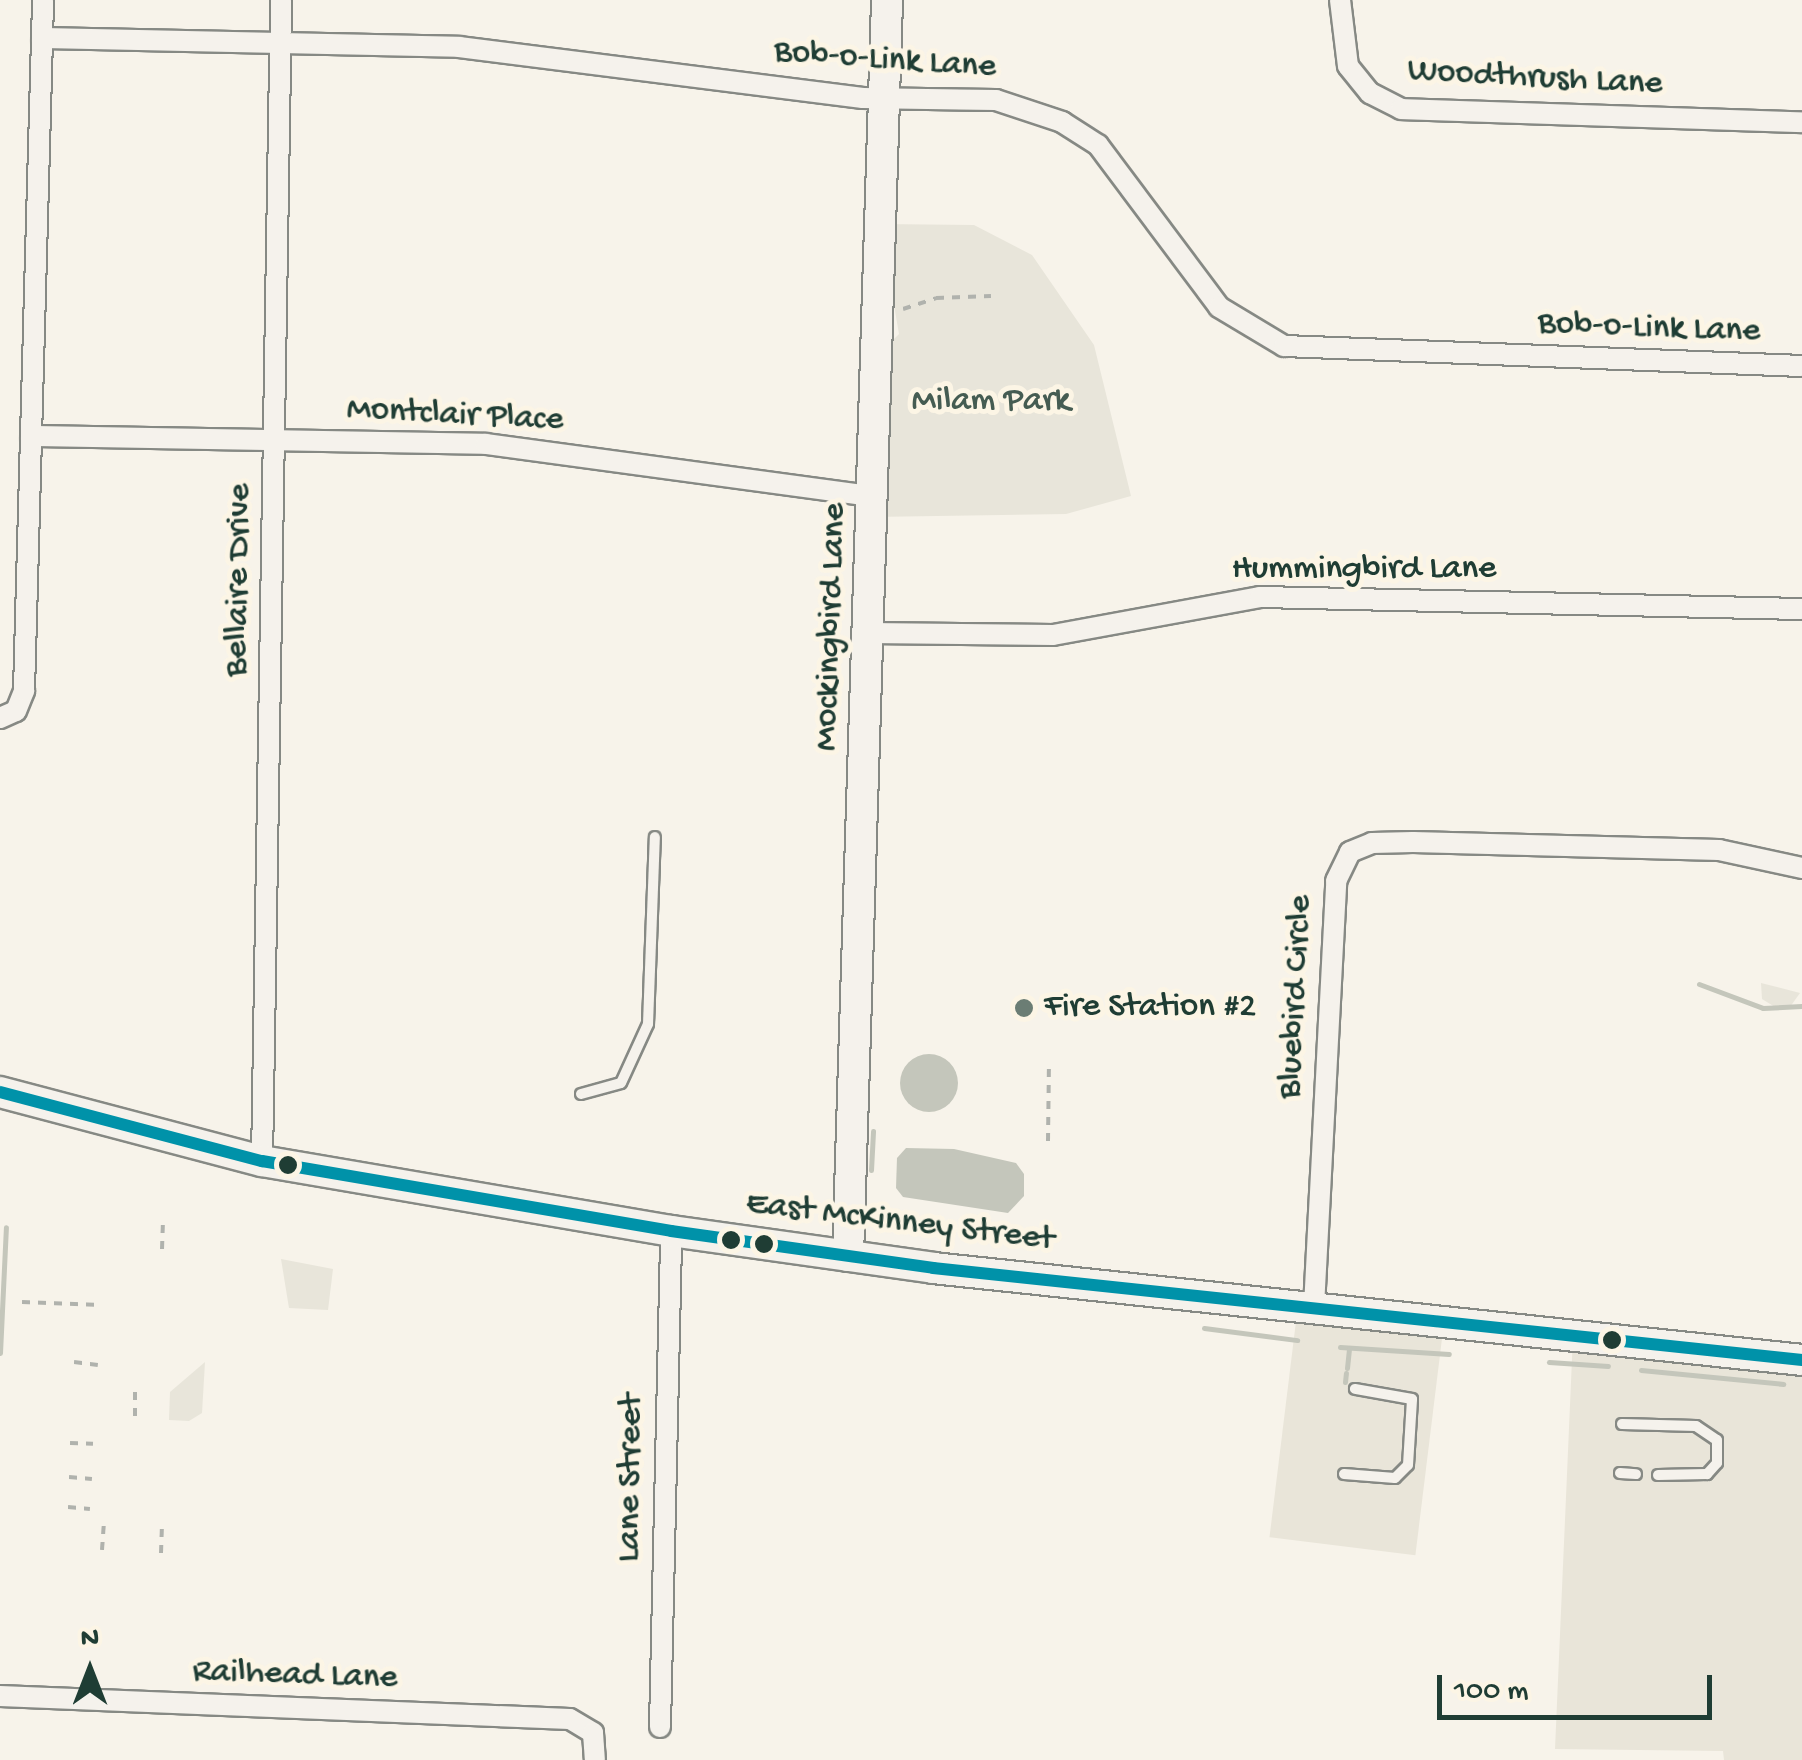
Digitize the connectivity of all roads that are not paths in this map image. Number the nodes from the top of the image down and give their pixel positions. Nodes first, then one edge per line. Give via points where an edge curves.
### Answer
1 (43, 0) edge
2 (281, 0) edge
3 (888, 0) edge
4 (1340, 0) edge
5 (42, 38) junction
6 (280, 44) junction
7 (884, 98) junction
8 (1802, 122) edge
9 (1802, 366) edge
10 (30, 436) junction
11 (275, 441) junction
12 (874, 496) junction
13 (1802, 610) edge
14 (869, 633) junction
15 (8, 714) edge
16 (655, 837) dead end
17 (1802, 868) edge
18 (0, 1092) edge
19 (581, 1094) dead end
20 (262, 1161) junction
21 (671, 1231) junction
22 (848, 1256) junction
23 (1314, 1307) junction
24 (1802, 1360) edge
25 (1354, 1389) dead end
26 (1622, 1424) dead end
27 (1620, 1473) dead end
28 (1344, 1474) dead end
29 (1636, 1474) dead end
30 (1658, 1474) dead end
31 (0, 1696) edge
32 (660, 1727) dead end
33 (595, 1760) edge

1 - 5 street
2 - 6 street, Bellaire Drive
3 - 7 main road, Mockingbird Lane
4 - 8 street, Woodthrush Lane via 1348,66 1370,93 1401,108
5 - 6 street, Bob-o-Link Lane
5 - 10 street
6 - 7 street, Bob-o-Link Lane via 459,47
6 - 11 street, Bellaire Drive
7 - 9 street, Bob-o-Link Lane via 996,100 1081,133 1123,170 1219,306 1284,346
7 - 12 main road, Mockingbird Lane
10 - 11 street, Montclair Place
10 - 15 street via 24,691
11 - 12 street, Montclair Place via 486,444
11 - 20 street, Bellaire Drive
12 - 14 main road, Mockingbird Lane
13 - 14 street, Hummingbird Lane via 1260,596 1053,635
14 - 22 main road, Mockingbird Lane
16 - 19 lane via 648,1024 621,1084
17 - 23 street, Bluebird Circle via 1718,850 1372,842 1350,852 1336,882
18 - 20 main road, East McKinney Street
20 - 21 main road, East McKinney Street
21 - 22 main road, East McKinney Street
21 - 32 street, Lane Street
22 - 23 main road, East McKinney Street
23 - 24 main road, East McKinney Street
25 - 28 lane via 1412,1399 1408,1465 1390,1479
26 - 30 lane via 1696,1426 1714,1436 1719,1452 1712,1471
27 - 29 lane
31 - 33 street, Railhead Lane via 587,1724

